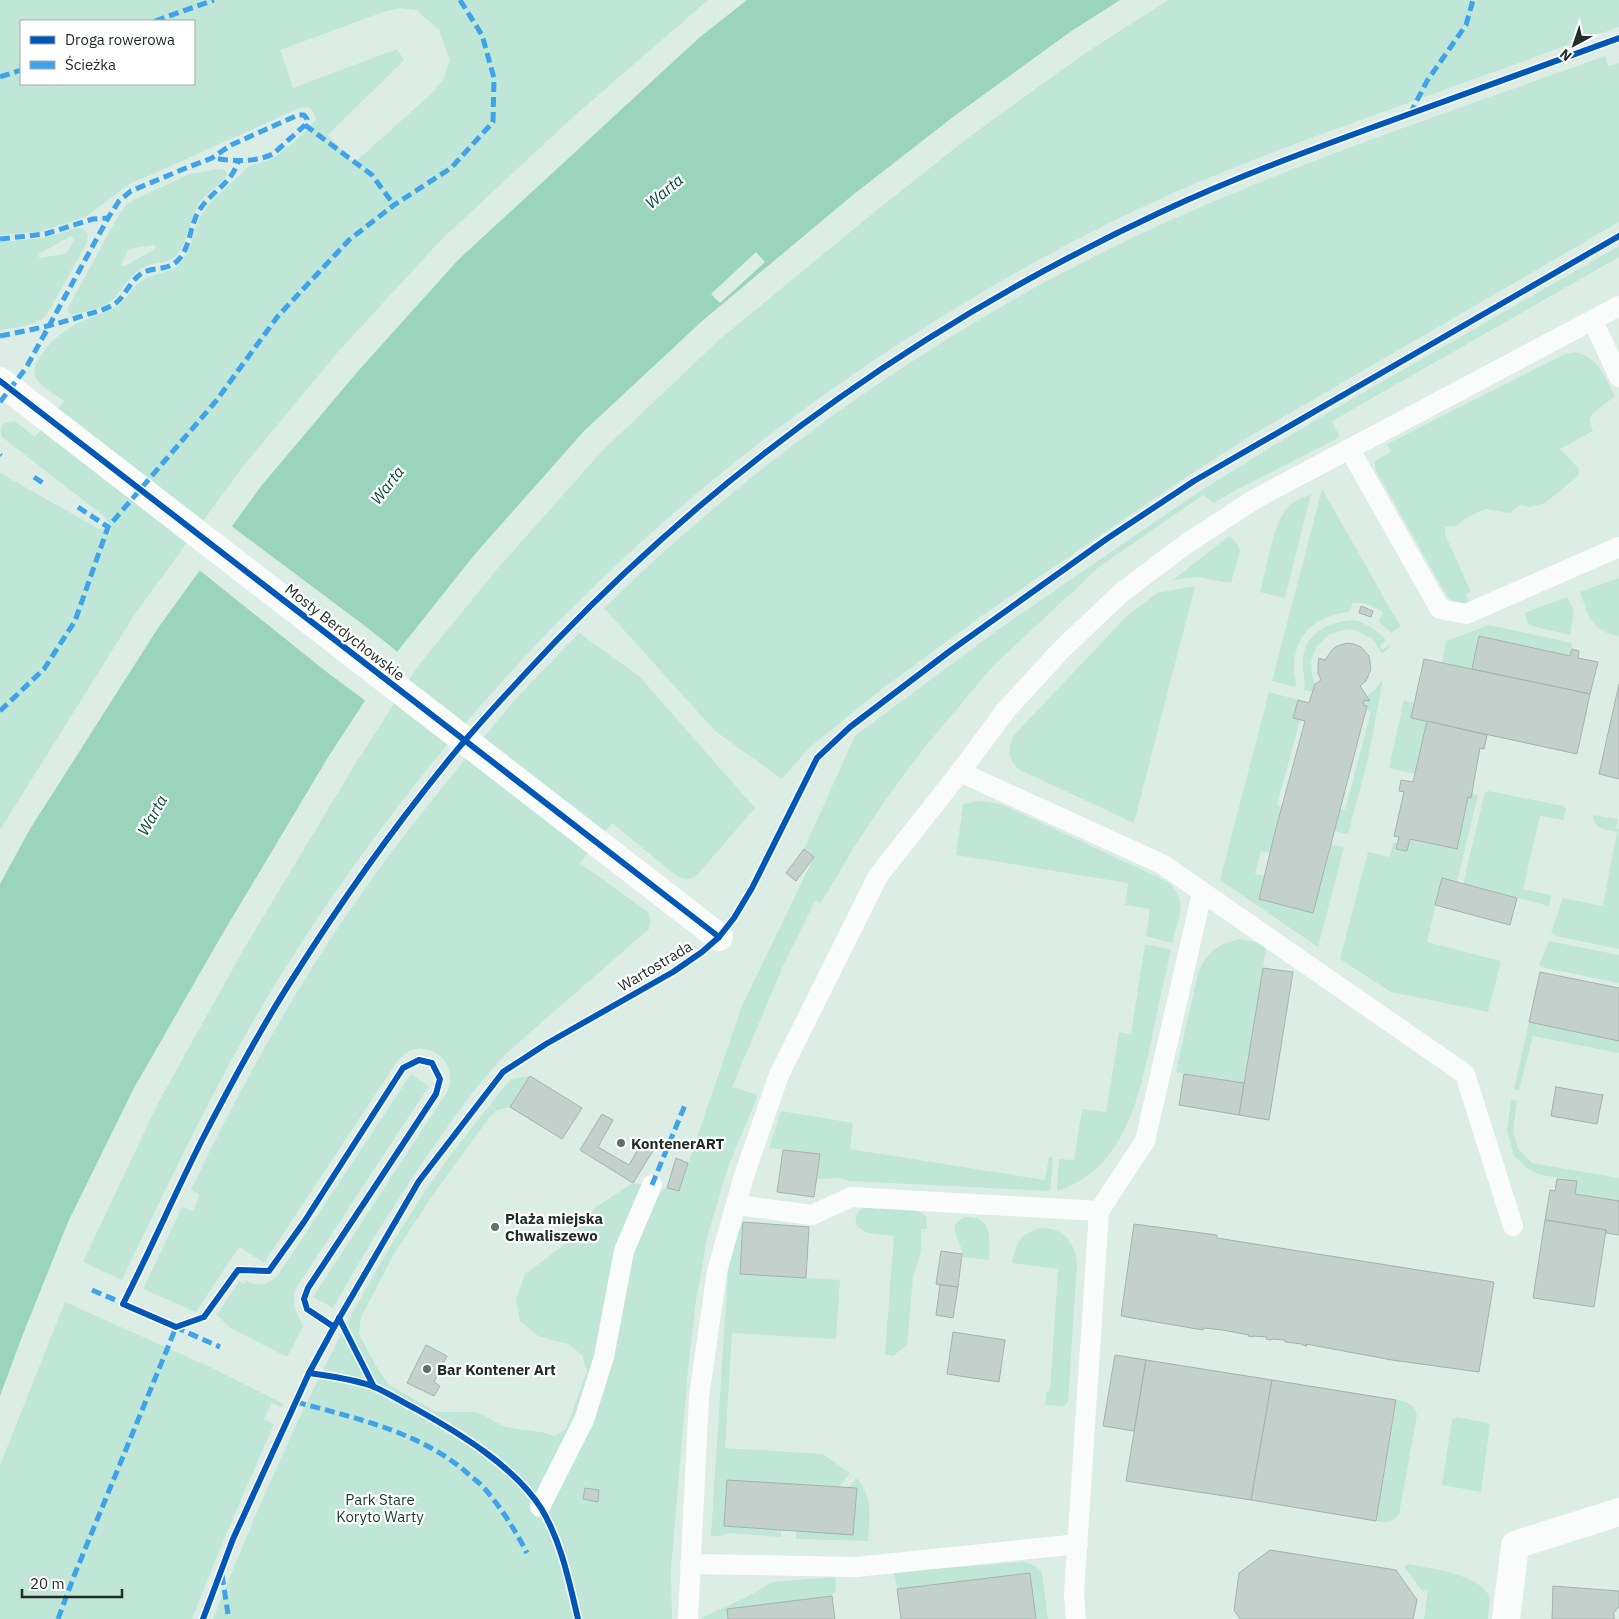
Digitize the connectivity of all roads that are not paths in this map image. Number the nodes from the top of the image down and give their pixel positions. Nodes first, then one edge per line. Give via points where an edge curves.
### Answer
1 (1619, 306) edge
2 (1593, 321) junction
3 (1619, 377) edge
4 (9, 388) edge
5 (1350, 450) junction
6 (1619, 548) edge
7 (960, 772) junction
8 (1202, 893) junction
9 (719, 937) dead end
10 (652, 1185) dead end
11 (736, 1206) junction
12 (1099, 1211) junction
13 (1513, 1226) dead end
14 (540, 1507) dead end
15 (1619, 1512) edge
16 (1078, 1544) junction
17 (690, 1564) junction
18 (688, 1619) edge
19 (1076, 1619) edge
20 (1506, 1619) edge

1 - 2 lane
2 - 3 lane
2 - 5 lane
4 - 9 street, Mosty Berdychowskie
5 - 6 lane via 1440,609 1466,614
5 - 7 lane via 1255,499 1186,544 1121,594 1062,649 1006,710
7 - 8 lane via 1162,864
7 - 11 lane via 878,876 779,1075
8 - 12 lane via 1145,1141
8 - 13 lane via 1465,1074
10 - 14 lane via 624,1251 604,1357 584,1420
11 - 12 lane via 812,1215 851,1197
11 - 17 lane via 717,1271 699,1397
12 - 16 lane
15 - 20 street via 1515,1545
16 - 17 lane via 856,1567
16 - 19 lane via 1074,1594
17 - 18 lane

